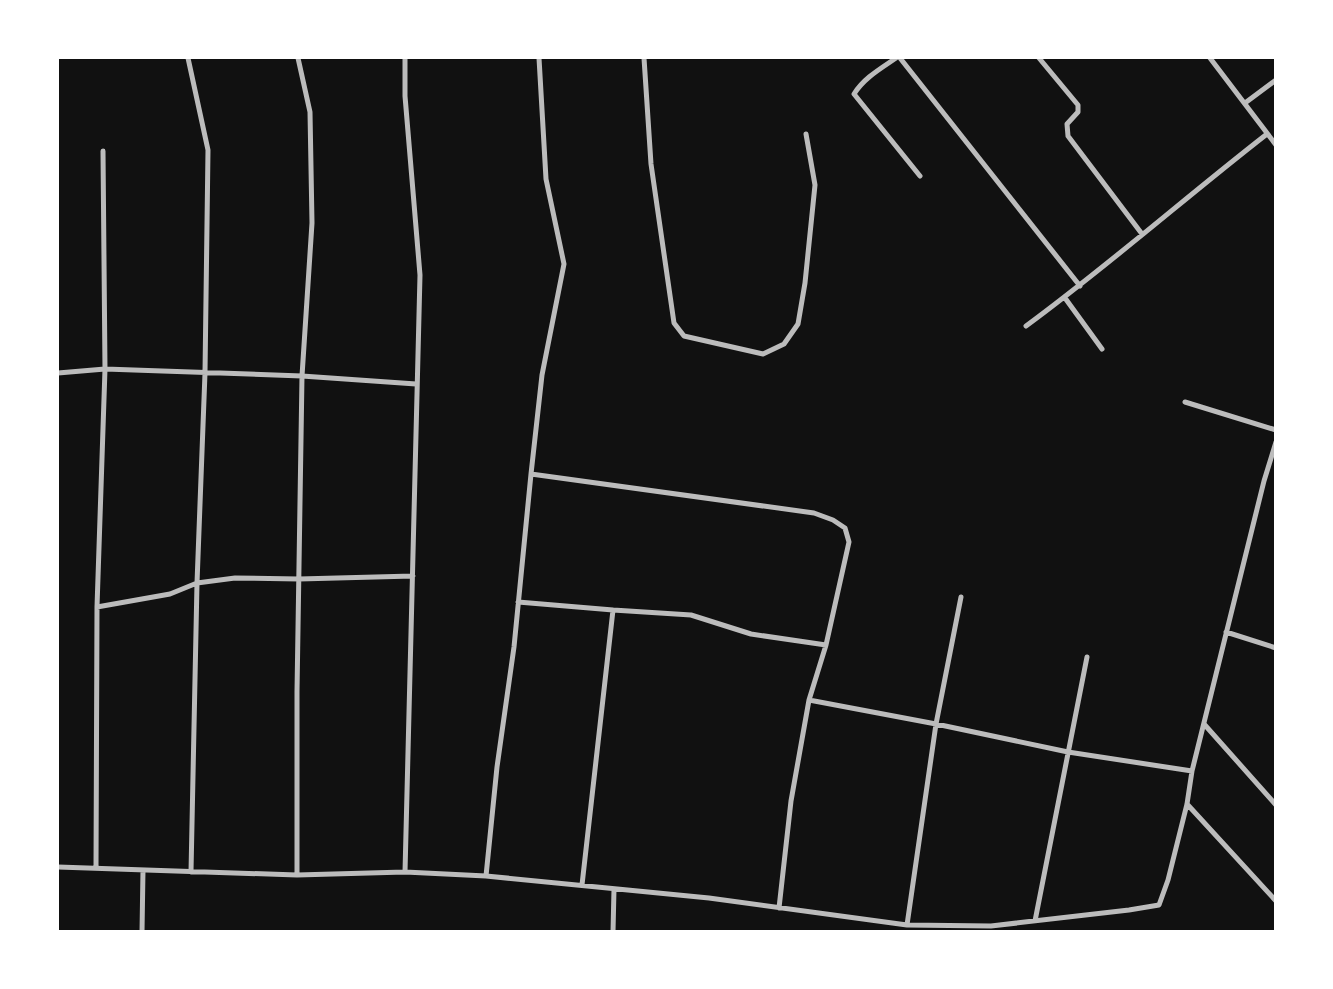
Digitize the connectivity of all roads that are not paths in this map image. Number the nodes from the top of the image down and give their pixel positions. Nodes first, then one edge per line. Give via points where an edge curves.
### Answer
1 (188, 58) edge
2 (298, 58) edge
3 (405, 58) edge
4 (539, 58) edge
5 (644, 58) edge
6 (896, 58) edge
7 (900, 58) edge
8 (1039, 58) edge
9 (1210, 58) edge
10 (1276, 80) edge
11 (1245, 103) junction
12 (806, 134) dead end
13 (1267, 134) junction
14 (1276, 145) edge
15 (103, 151) dead end
16 (920, 176) dead end
17 (1142, 234) junction
18 (1080, 286) junction
19 (1065, 298) junction
20 (1026, 326) dead end
21 (1102, 349) dead end
22 (105, 369) junction
23 (205, 372) junction
24 (58, 373) edge
25 (302, 376) junction
26 (416, 384) junction
27 (1185, 402) dead end
28 (1276, 430) edge
29 (1276, 442) edge
30 (531, 474) junction
31 (413, 576) junction
32 (299, 579) junction
33 (197, 583) junction
34 (960, 597) dead end
35 (518, 602) junction
36 (96, 607) junction
37 (613, 610) junction
38 (1226, 632) junction
39 (826, 645) junction
40 (1276, 648) edge
41 (1087, 658) dead end
42 (809, 700) junction
43 (936, 724) junction
44 (1204, 724) junction
45 (1068, 752) junction
46 (1192, 771) junction
47 (1187, 804) junction
48 (1276, 805) edge
49 (58, 867) edge
50 (96, 868) junction
51 (143, 870) junction
52 (191, 872) junction
53 (405, 872) junction
54 (297, 875) junction
55 (486, 876) junction
56 (582, 885) junction
57 (614, 889) junction
58 (1276, 900) edge
59 (780, 908) junction
60 (1035, 921) junction
61 (906, 925) junction
62 (991, 929) edge
63 (142, 932) edge
64 (613, 932) edge

1 - 23 street via 208,150
2 - 25 street via 310,112 312,223
3 - 26 street via 405,96 420,275
4 - 30 street via 546,179 564,264 542,375
5 - 12 street via 651,164 674,323 684,336 763,354 784,344 798,324 815,184
6 - 16 street via 867,78 854,94
7 - 18 street
8 - 17 street via 1078,105 1078,112 1067,124 1068,136
9 - 11 street
10 - 11 street
11 - 13 street
13 - 14 street
13 - 17 street
15 - 22 street
17 - 18 street
18 - 19 street
19 - 20 street
19 - 21 street
22 - 23 street
22 - 24 street
22 - 36 street
23 - 25 street
23 - 33 street
25 - 26 street
25 - 32 street
26 - 31 street
27 - 28 street
29 - 38 street
30 - 35 street
30 - 39 street via 814,513 833,520 845,528 849,542
31 - 32 street
31 - 53 street
32 - 33 street via 235,578
32 - 54 street
33 - 36 street via 170,594
33 - 52 street
34 - 43 street
35 - 37 street
35 - 55 street
36 - 50 street
37 - 39 street via 691,615 751,634
37 - 56 street
38 - 40 street
38 - 44 street
39 - 42 street
41 - 45 street
42 - 43 street
42 - 59 street via 791,801
43 - 45 street
43 - 61 street
44 - 46 street
44 - 48 street
45 - 46 street
45 - 60 street
46 - 47 street
47 - 58 street
47 - 60 street via 1159,905
49 - 50 street
50 - 51 street
51 - 52 street
51 - 63 street
52 - 54 street
53 - 54 street
53 - 55 street
55 - 56 street
56 - 57 street
57 - 59 street
57 - 64 street
59 - 61 street
60 - 62 street
61 - 62 street

